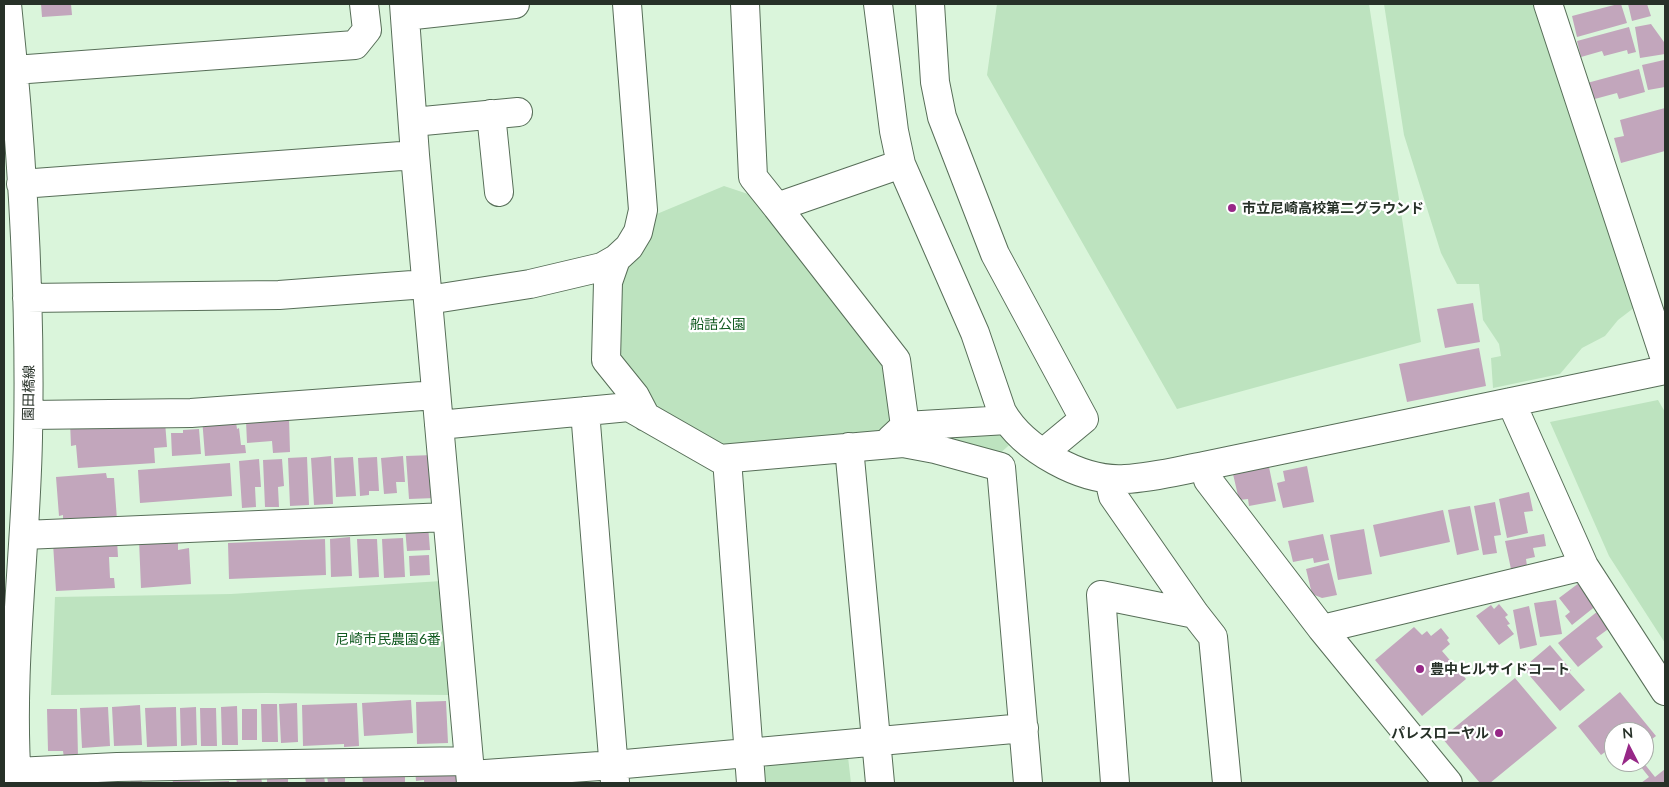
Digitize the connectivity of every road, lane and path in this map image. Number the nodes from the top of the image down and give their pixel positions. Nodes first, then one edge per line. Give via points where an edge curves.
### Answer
1 (7, 4) edge
2 (364, 4) edge
3 (515, 4) edge
4 (627, 4) edge
5 (745, 4) edge
6 (878, 4) edge
7 (930, 4) edge
8 (1548, 4) edge
9 (405, 10) edge
10 (14, 70) junction
11 (413, 122) junction
12 (415, 155) junction
13 (901, 164) junction
14 (21, 184) junction
15 (499, 192) dead end
16 (778, 207) junction
17 (14, 232) edge
18 (616, 258) junction
19 (427, 292) junction
20 (28, 298) junction
21 (1665, 359) edge
22 (1665, 370) edge
23 (436, 395) junction
24 (1511, 402) junction
25 (585, 411) junction
26 (29, 415) junction
27 (646, 417) junction
28 (1007, 420) junction
29 (439, 424) junction
30 (905, 426) junction
31 (884, 445) junction
32 (849, 447) junction
33 (1043, 453) junction
34 (727, 459) junction
35 (1204, 466) junction
36 (1109, 479) junction
37 (447, 517) junction
38 (24, 535) junction
39 (1584, 566) junction
40 (1195, 614) junction
41 (1322, 629) junction
42 (1665, 691) edge
43 (9, 717) edge
44 (1024, 728) junction
45 (876, 742) junction
46 (749, 752) junction
47 (471, 773) edge
48 (615, 774) edge
49 (16, 777) edge
50 (751, 783) edge
51 (880, 783) edge
52 (1028, 783) edge
53 (1115, 783) edge
54 (1228, 783) edge
55 (1448, 783) edge

1 - 10 street, 園田橋線
2 - 10 street via 367,30 355,45
3 - 9 street
4 - 18 street via 643,210 638,232 629,247
5 - 16 street via 754,177
6 - 13 street
7 - 33 street via 935,82 942,117 995,254 1084,420
8 - 21 street
9 - 11 street
10 - 14 street, 園田橋線
11 - 12 street
11 - 15 street via 505,113
12 - 14 street
12 - 19 street
13 - 16 street
13 - 28 street via 975,333
14 - 17 street, 園田橋線
16 - 30 street via 896,360
17 - 20 street, 園田橋線
18 - 19 street via 602,267 530,284
18 - 27 street via 608,282 606,360 635,396
19 - 20 street
19 - 23 street
20 - 26 street, 園田橋線
22 - 24 street
23 - 26 street via 191,413
23 - 29 street
24 - 35 street
24 - 39 street
25 - 27 street via 629,407
25 - 29 street
25 - 48 street
26 - 38 street, 園田橋線
27 - 34 street via 720,460
28 - 30 street
28 - 33 street
29 - 37 street
30 - 31 street
31 - 32 street
31 - 44 street via 903,443 935,449 1001,467
32 - 34 street
32 - 45 street
33 - 36 street via 1068,466
34 - 46 street
35 - 36 street via 1124,480
35 - 41 street via 1208,480
36 - 40 street via 1113,496
37 - 38 street
37 - 47 street
38 - 43 street, 園田橋線
39 - 41 street
39 - 42 street
40 - 53 street via 1101,595
40 - 54 street via 1213,637
41 - 55 street
43 - 49 street, 園田橋線
44 - 45 street
44 - 52 street
45 - 46 street
45 - 51 street
46 - 48 street
46 - 50 street
47 - 48 street
47 - 49 street via 127,767

